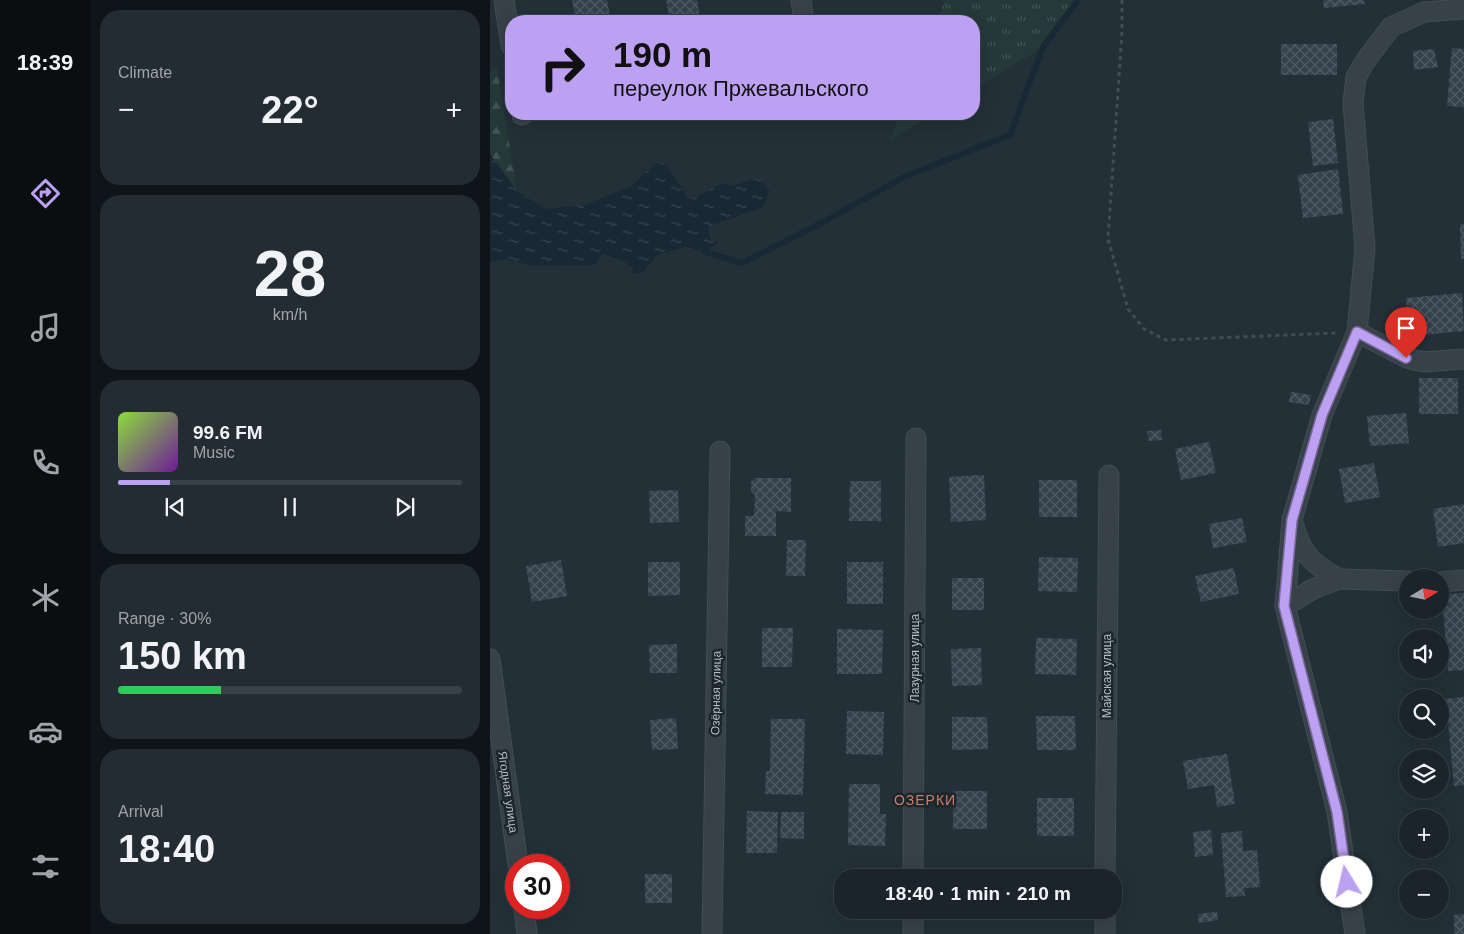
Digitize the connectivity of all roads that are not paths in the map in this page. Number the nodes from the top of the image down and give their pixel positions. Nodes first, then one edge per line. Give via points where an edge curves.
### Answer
1 (504, 0) edge
2 (800, 0) edge
3 (1464, 9) edge
4 (506, 15) edge
5 (803, 15) edge
6 (1357, 332) junction
7 (1464, 359) edge
8 (916, 438) dead end
9 (720, 451) dead end
10 (1109, 475) dead end
11 (1292, 520) junction
12 (1339, 579) junction
13 (1464, 580) edge
14 (1399, 581) edge
15 (1449, 581) edge
16 (1284, 606) junction
17 (490, 659) edge
18 (517, 854) edge
19 (913, 869) edge
20 (1105, 869) edge
21 (525, 919) edge
22 (913, 919) edge
23 (1105, 919) edge
24 (527, 934) edge
25 (712, 934) edge
26 (913, 934) edge
27 (1105, 934) edge
28 (1355, 934) edge

1 - 4 street
2 - 5 street
3 - 6 street via 1424,12 1392,27 1356,77 1353,102 1365,248
6 - 7 street via 1406,358 1423,362
6 - 11 street via 1322,415
8 - 19 street, Лазурная улица
9 - 25 street, Озёрная улица
10 - 20 street, Майская улица
11 - 12 street via 1298,543 1322,570
11 - 16 street
12 - 14 street
12 - 16 street via 1312,589
13 - 15 street
16 - 28 street via 1337,812
17 - 18 street, Ягодная улица
21 - 24 street
22 - 26 street
23 - 27 street

